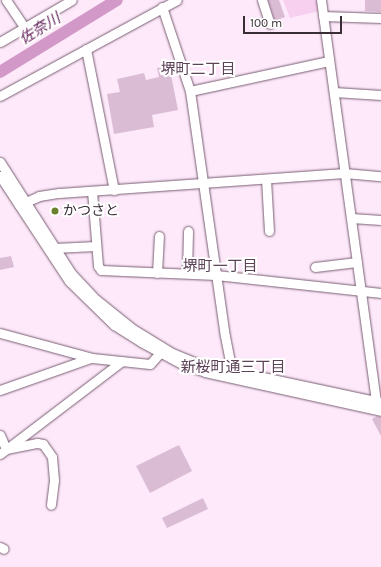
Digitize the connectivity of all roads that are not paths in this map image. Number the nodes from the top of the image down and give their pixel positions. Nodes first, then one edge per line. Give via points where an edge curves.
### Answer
1 (6, 0) edge
2 (72, 0) edge
3 (177, 0) edge
4 (262, 0) edge
5 (321, 0) edge
6 (162, 7) junction
7 (323, 16) junction
8 (381, 18) edge
9 (270, 24) dead end
10 (24, 27) junction
11 (0, 42) edge
12 (86, 49) junction
13 (329, 61) junction
14 (190, 91) junction
15 (334, 92) junction
16 (381, 95) edge
17 (0, 96) edge
18 (0, 162) edge
19 (344, 173) junction
20 (0, 176) edge
21 (381, 176) edge
22 (266, 179) junction
23 (203, 184) junction
24 (114, 190) junction
25 (92, 191) junction
26 (21, 204) junction
27 (351, 218) junction
28 (381, 220) edge
29 (188, 231) dead end
30 (269, 231) dead end
31 (159, 236) dead end
32 (96, 246) junction
33 (54, 248) junction
34 (357, 262) junction
35 (315, 267) dead end
36 (156, 273) junction
37 (186, 273) junction
38 (216, 275) junction
39 (361, 291) junction
40 (381, 293) edge
41 (0, 333) edge
42 (160, 353) junction
43 (92, 358) junction
44 (122, 361) junction
45 (232, 372) junction
46 (0, 390) edge
47 (379, 402) edge
48 (381, 411) edge
49 (0, 436) edge
50 (3, 452) edge
51 (51, 505) dead end

1 - 10 street
2 - 10 street
3 - 6 street
4 - 9 street
5 - 7 street
6 - 12 street
6 - 14 street
7 - 8 street
7 - 13 street
10 - 11 street
12 - 17 street
12 - 24 street
13 - 14 street
13 - 15 street
14 - 23 street
15 - 16 street
15 - 19 street
18 - 26 street
19 - 21 street
19 - 22 street
19 - 27 street
20 - 26 street
22 - 23 street
22 - 30 street
23 - 24 street
23 - 38 street
24 - 25 street
25 - 26 street via 39,196
25 - 32 street
26 - 33 street
26 - 42 street via 56,264 82,295 114,325
27 - 28 street
27 - 34 street
29 - 37 street
31 - 36 street
32 - 33 street
32 - 36 street via 98,266 101,270
33 - 45 street via 71,273 94,297 133,329 172,353
34 - 35 street
34 - 39 street
36 - 37 street
37 - 38 street
38 - 39 street
38 - 45 street
39 - 40 street
39 - 47 street
41 - 43 street
42 - 44 street via 150,364
42 - 48 street via 182,364 230,379
43 - 44 street
43 - 46 street
44 - 50 street
45 - 47 street
49 - 50 street
50 - 51 street via 37,443 43,444 52,458 54,480

